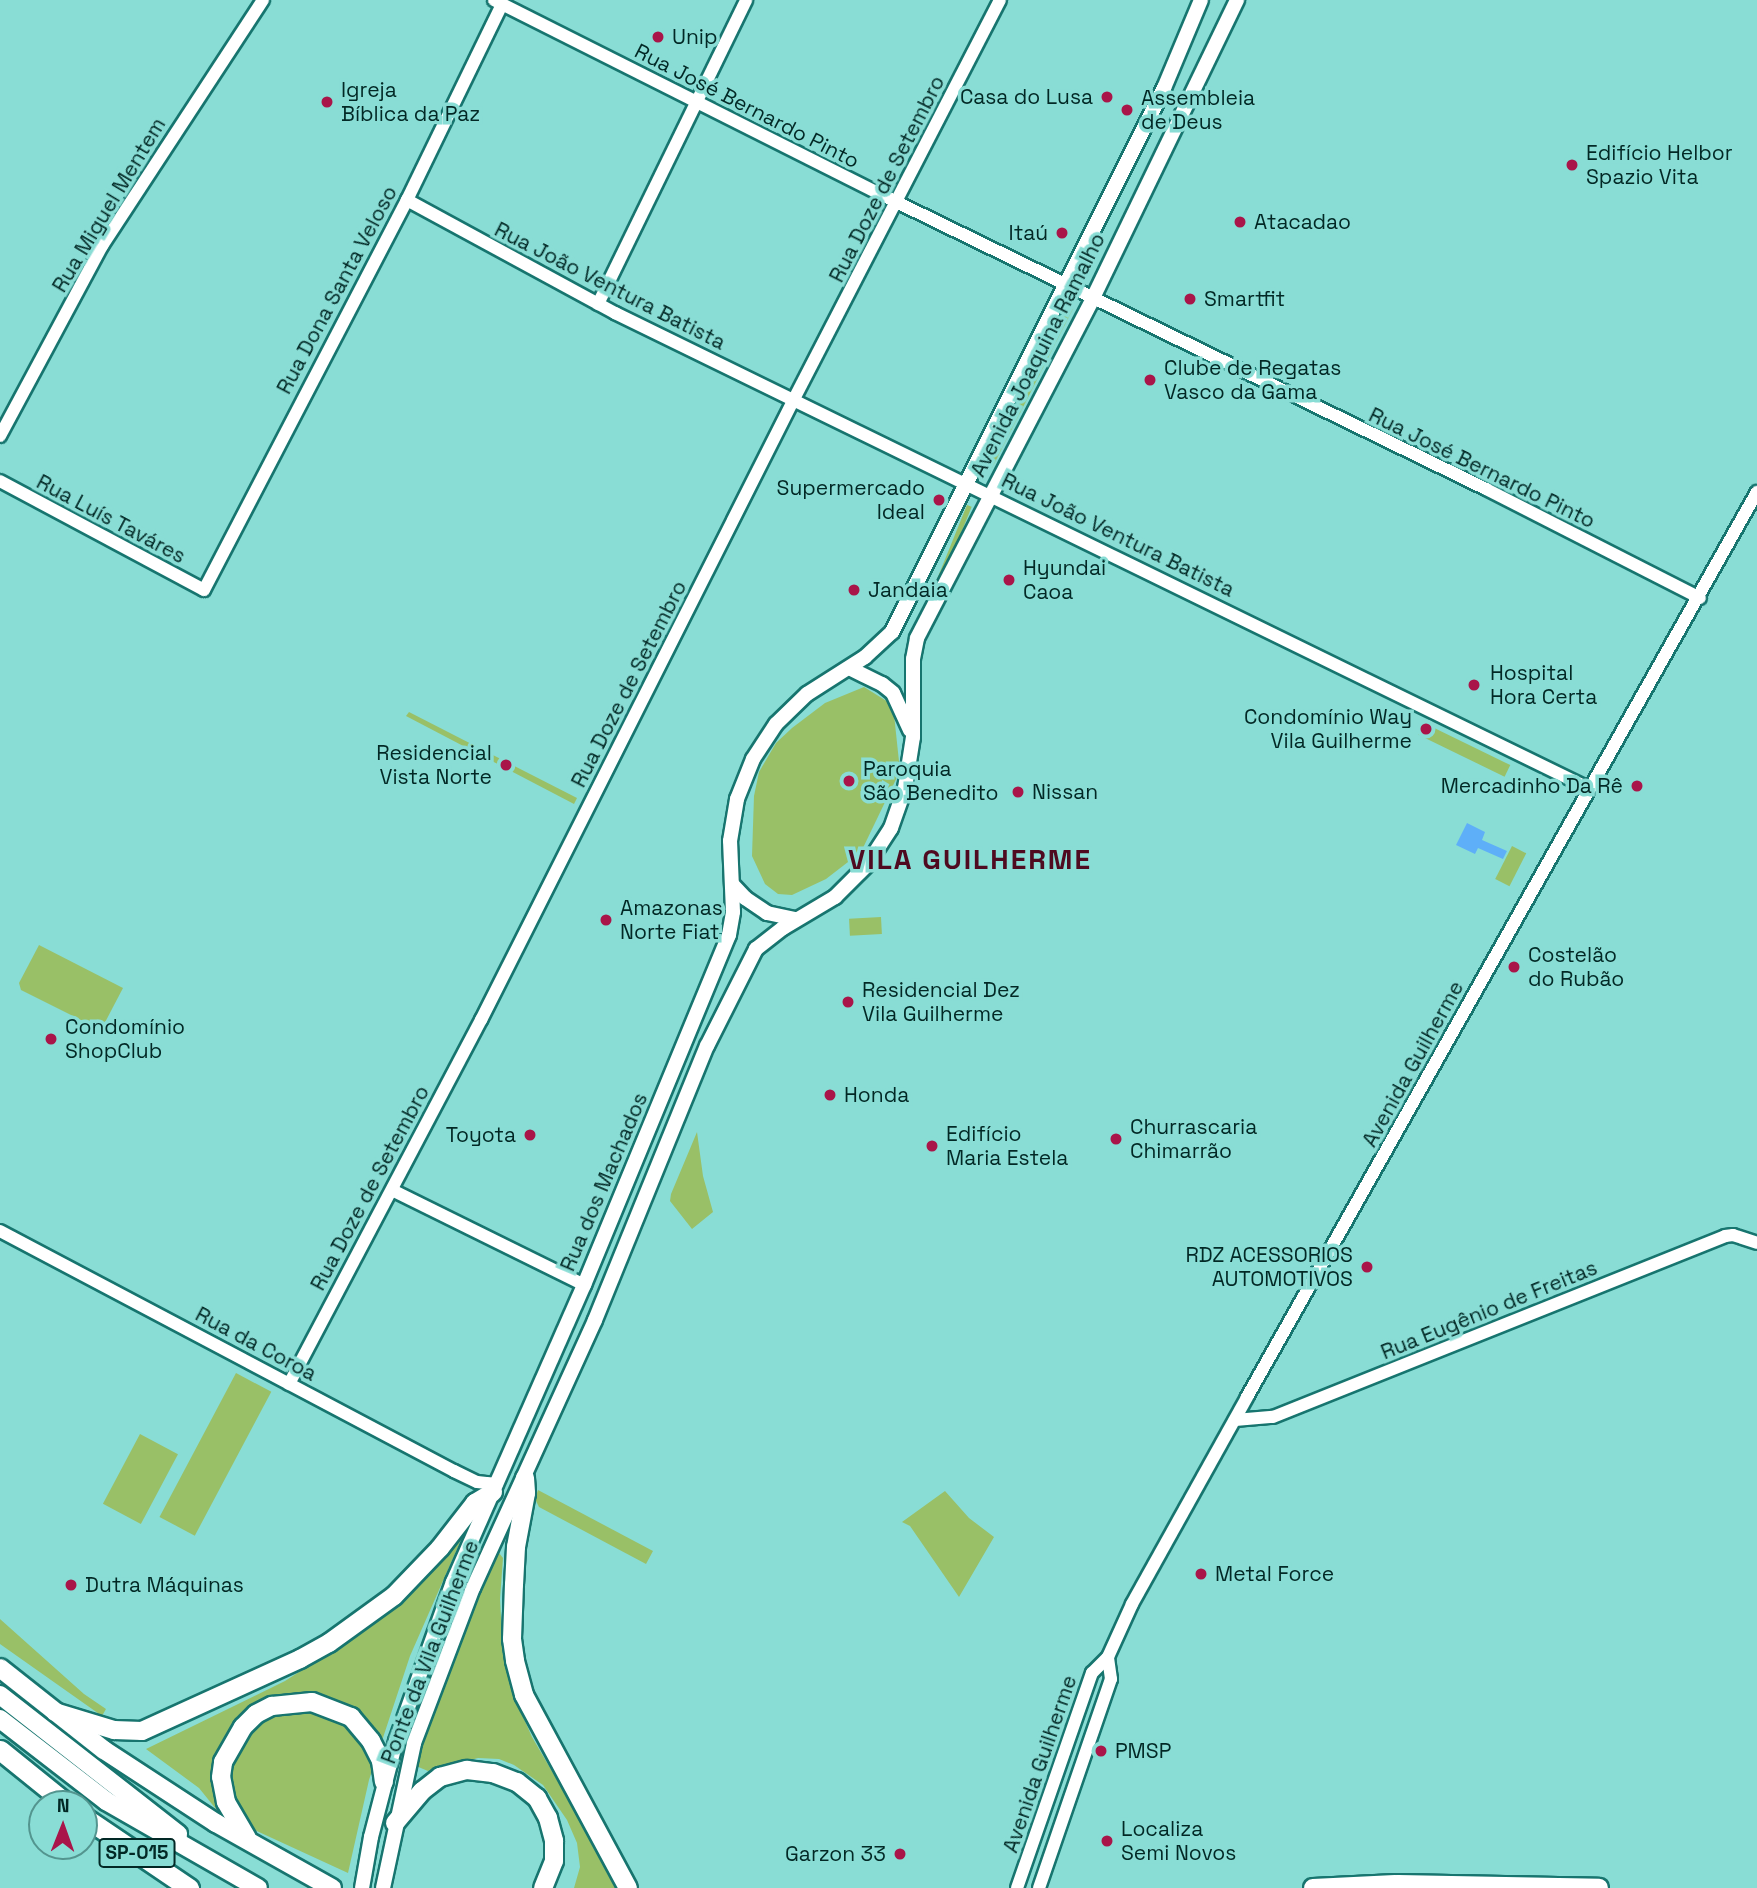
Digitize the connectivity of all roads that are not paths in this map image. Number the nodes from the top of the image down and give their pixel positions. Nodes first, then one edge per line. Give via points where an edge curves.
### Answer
1 (262, 0) edge
2 (746, 0) edge
3 (1000, 0) edge
4 (1201, 0) edge
5 (1237, 0) edge
6 (498, 3) edge
7 (696, 103) junction
8 (407, 200) junction
9 (896, 202) junction
10 (1066, 286) junction
11 (1093, 298) junction
12 (598, 304) junction
13 (793, 401) junction
14 (0, 436) edge
15 (0, 481) edge
16 (967, 483) junction
17 (1757, 492) edge
18 (990, 494) junction
19 (204, 590) joint
20 (1700, 598) junction
21 (849, 668) junction
22 (913, 737) junction
23 (1590, 789) junction
24 (732, 884) junction
25 (796, 919) junction
26 (392, 1191) junction
27 (0, 1231) edge
28 (1757, 1242) edge
29 (584, 1285) junction
30 (289, 1384) junction
31 (1235, 1420) junction
32 (525, 1478) junction
33 (495, 1488) junction
34 (1108, 1657) junction
35 (0, 1668) edge
36 (0, 1695) edge
37 (55, 1712) junction
38 (0, 1719) edge
39 (0, 1750) edge
40 (384, 1782) junction
41 (50, 1790) edge
42 (98, 1826) edge
43 (1039, 1826) junction
44 (393, 1832) junction
45 (1058, 1832) junction
46 (249, 1841) junction
47 (215, 1866) junction
48 (1390, 1886) edge
49 (189, 1888) edge
50 (258, 1888) edge
51 (332, 1888) edge
52 (362, 1888) edge
53 (383, 1888) edge
54 (543, 1888) edge
55 (628, 1888) edge
56 (1017, 1888) edge
57 (1039, 1888) edge
58 (1312, 1888) edge
59 (1599, 1888) edge

1 - 14 street, Rua Miguel Mentem via 102,246
2 - 7 street
3 - 9 street, Rua Doze de Setembro
4 - 10 main road, Avenida Joaquina Ramalho via 1164,88
5 - 11 main road, Avenida Joaquina Ramalho
6 - 7 street, Rua José Bernardo Pinto
6 - 8 street, Rua Dona Santa Veloso
7 - 9 street, Rua José Bernardo Pinto
7 - 12 street
8 - 12 street, Rua João Ventura Batista
8 - 19 street, Rua Dona Santa Veloso
9 - 10 street, Rua José Bernardo Pinto
9 - 13 street, Rua Doze de Setembro
10 - 11 street, Rua José Bernardo Pinto
10 - 16 main road, Avenida Joaquina Ramalho
11 - 18 main road, Avenida Joaquina Ramalho
11 - 20 street, Rua José Bernardo Pinto
12 - 13 street, Rua João Ventura Batista
13 - 16 street, Rua João Ventura Batista
13 - 26 street, Rua Doze de Setembro
15 - 19 street, Rua Luís Taváres
16 - 18 street, Rua João Ventura Batista
16 - 21 main road, Avenida Joaquina Ramalho via 892,632
17 - 20 street, Avenida Guilherme
18 - 22 main road, Avenida Joaquina Ramalho via 917,638
18 - 23 street, Rua João Ventura Batista
20 - 23 street, Avenida Guilherme
21 - 22 main road via 892,693
21 - 24 main road via 807,694 776,724 753,759 737,799 730,841
22 - 25 main road via 905,788 879,847 835,897
23 - 31 street, Avenida Guilherme
24 - 25 main road via 767,913
24 - 29 main road, Rua dos Machados via 729,934
25 - 32 main road, Rua dos Machados via 763,943 746,966 707,1046
26 - 29 street
26 - 30 street, Rua Doze de Setembro
27 - 30 street, Rua da Coroa
28 - 31 street, Rua Eugênio de Freitas via 1725,1236 1273,1417
29 - 33 main road, Rua dos Machados
30 - 33 street, Rua da Coroa
31 - 34 street, Avenida Guilherme via 1132,1604
32 - 44 main road, Ponte da Vila Guilherme via 473,1588 414,1743
32 - 55 highway via 516,1547 515,1661 524,1695
33 - 37 highway via 475,1503 394,1596 300,1659 142,1731 114,1730
33 - 40 main road, Ponte da Vila Guilherme via 453,1582
34 - 43 street, Avenida Guilherme via 1092,1673
34 - 45 street, Avenida Guilherme via 1111,1679
35 - 37 highway
36 - 47 highway
37 - 46 highway via 104,1750
38 - 47 highway via 106,1801
39 - 41 highway
40 - 46 highway via 372,1741 351,1717 312,1702 272,1706 243,1727 223,1762 226,1802
40 - 52 main road, Ponte da Vila Guilherme
42 - 49 highway, SP-015
43 - 45 street
43 - 56 street, Avenida Guilherme
44 - 53 main road, Ponte da Vila Guilherme
44 - 54 highway via 422,1791 440,1777 467,1770 493,1773 517,1782 537,1798 548,1818 554,1861
45 - 57 street, Avenida Guilherme
46 - 51 highway
47 - 50 highway
48 - 58 highway
48 - 59 highway

